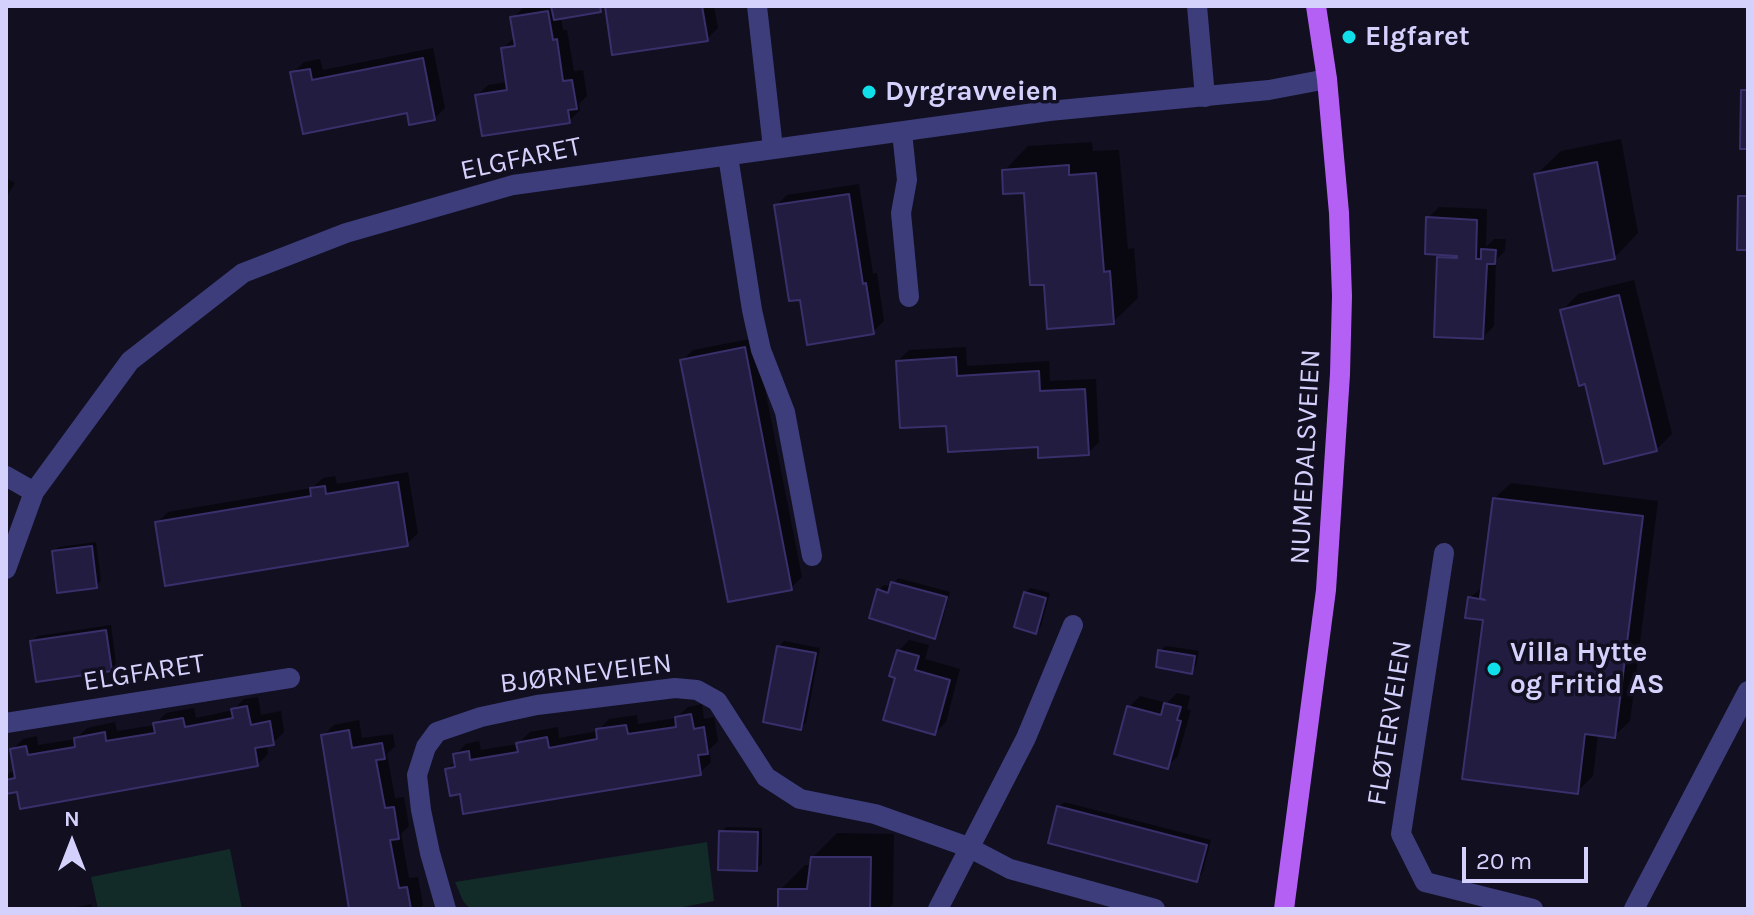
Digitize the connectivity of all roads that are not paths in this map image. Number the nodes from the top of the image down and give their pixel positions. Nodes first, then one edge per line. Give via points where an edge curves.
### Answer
1 (757, 6) edge
2 (1197, 6) edge
3 (1316, 6) edge
4 (1327, 79) junction
5 (1205, 97) junction
6 (902, 132) junction
7 (773, 148) junction
8 (728, 156) junction
9 (909, 297) dead end
10 (6, 476) edge
11 (34, 492) junction
12 (1444, 553) dead end
13 (812, 556) dead end
14 (6, 569) edge
15 (1073, 625) dead end
16 (290, 678) dead end
17 (1748, 691) edge
18 (6, 723) edge
19 (1728, 733) junction
20 (1748, 742) edge
21 (968, 847) junction
22 (446, 909) edge
23 (938, 909) edge
24 (1155, 909) edge
25 (1284, 909) edge
26 (1533, 909) edge
27 (1634, 909) edge

1 - 7 street
2 - 5 street
3 - 4 main road, NUMEDALSVEIEN
4 - 5 street, ELGFARET
4 - 25 main road, NUMEDALSVEIEN via 1339,213 1340,374 1326,590
5 - 6 street, ELGFARET
6 - 7 street, ELGFARET
6 - 9 street via 907,180 901,213
7 - 8 street, ELGFARET
8 - 11 street, ELGFARET via 513,185 346,233 243,273 130,361
8 - 13 street via 752,310 785,412
10 - 11 street
11 - 14 street, ELGFARET
12 - 26 street, FLØTERVEIEN via 1401,834 1425,882
15 - 21 street via 1026,738
16 - 18 street, ELGFARET
17 - 19 street
19 - 20 street
19 - 27 street
21 - 22 street, BJØRNEVEIEN via 875,814 800,799 766,777 717,701 697,690 633,692 537,705 437,732 417,775
21 - 23 street
21 - 24 street, BJØRNEVEIEN via 1010,869

